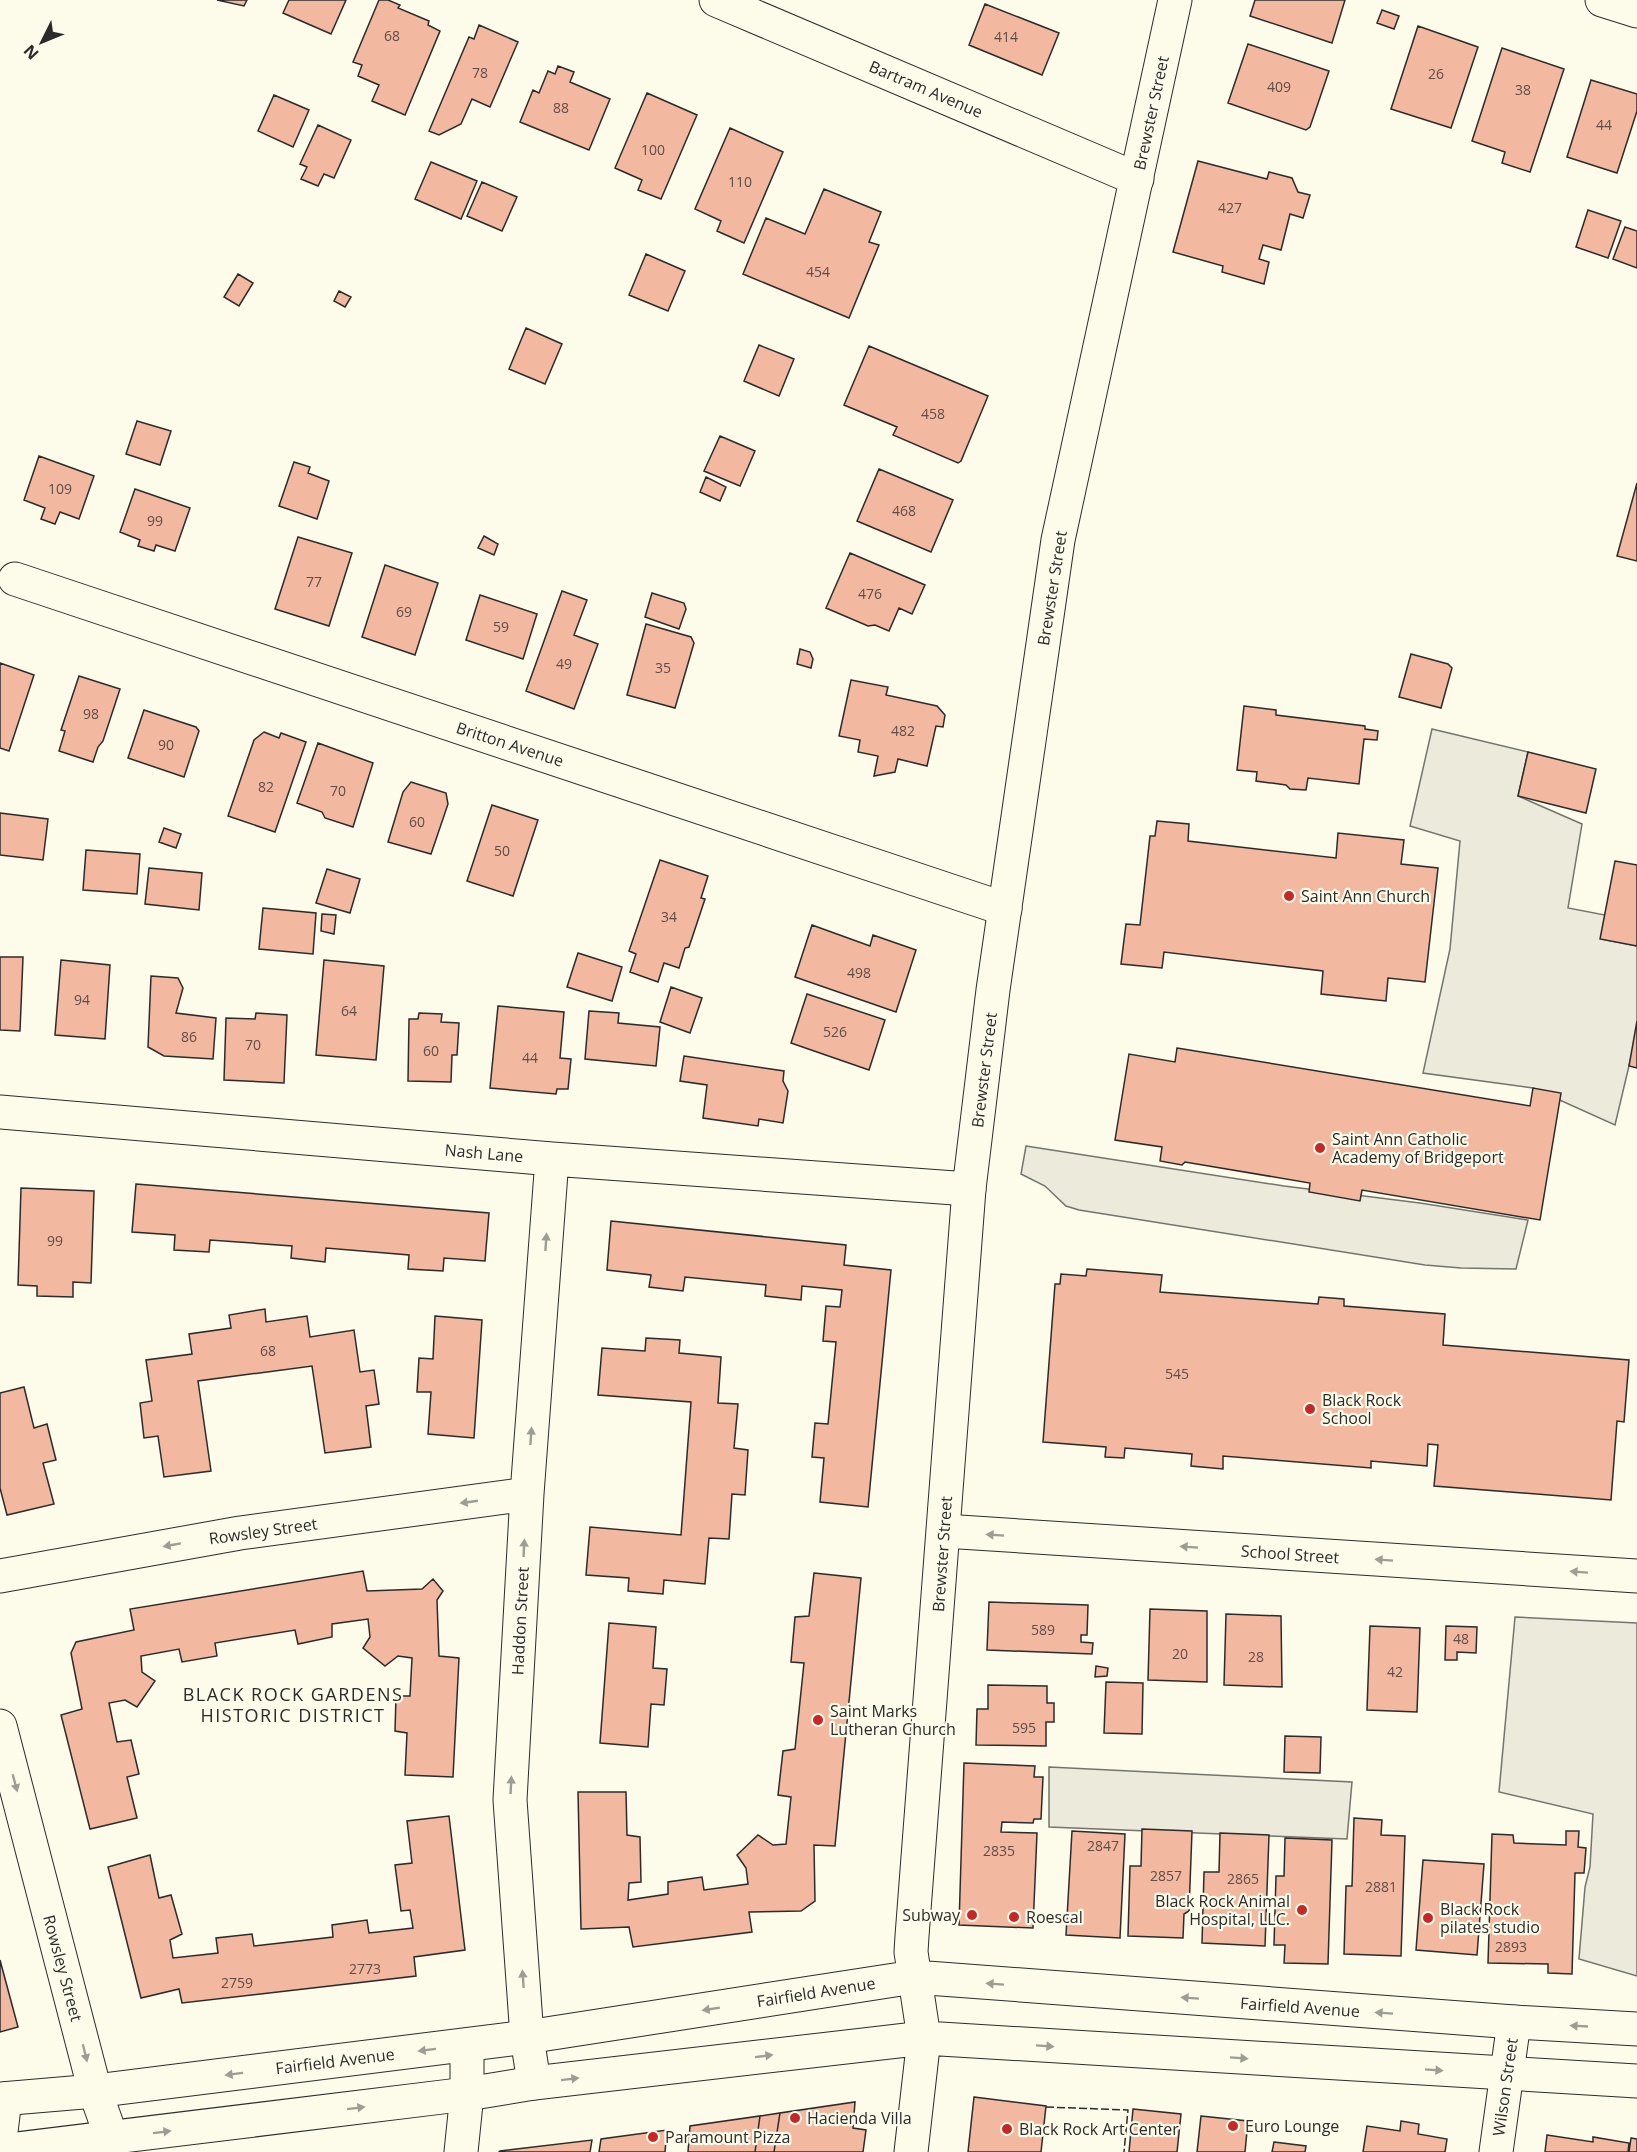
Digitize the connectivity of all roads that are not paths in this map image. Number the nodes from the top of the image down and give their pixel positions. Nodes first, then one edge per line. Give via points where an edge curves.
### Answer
1 (716, 0) edge
2 (1175, 0) edge
3 (1602, 0) edge
4 (1637, 11) edge
5 (1137, 179) junction
6 (15, 579) dead end
7 (1005, 909) junction
8 (0, 1112) edge
9 (552, 1159) junction
10 (969, 1189) junction
11 (527, 1494) junction
12 (944, 1531) junction
13 (0, 1576) edge
14 (1637, 1576) edge
15 (0, 1726) edge
16 (914, 1977) junction
17 (1514, 2022) junction
18 (1637, 2030) edge
19 (527, 2037) junction
20 (924, 2038) junction
21 (467, 2045) junction
22 (1508, 2074) junction
23 (1637, 2081) edge
24 (534, 2083) junction
25 (95, 2091) junction
26 (467, 2094) junction
27 (3, 2099) edge
28 (112, 2139) junction
29 (0, 2140) edge
30 (0, 2151) edge
31 (461, 2152) edge
32 (911, 2152) edge
33 (1496, 2152) edge

1 - 5 street, Bartram Avenue
2 - 5 street, Brewster Street
3 - 4 street
5 - 7 street, Brewster Street via 1058,540
6 - 7 street, Britton Avenue
7 - 10 street, Brewster Street
8 - 9 street, Nash Lane
9 - 10 street, Nash Lane
11 -> 9 street, Haddon Street
10 - 12 street, Brewster Street
11 -> 13 street, Rowsley Street via 240,1533
19 -> 11 street, Haddon Street via 510,1800
14 -> 12 street, School Street
12 - 16 street, Brewster Street via 912,1936
15 -> 25 street, Rowsley Street
17 -> 16 street, Fairfield Avenue
16 -> 19 street, Fairfield Avenue
16 - 20 street, Brewster Street
18 -> 17 street, Fairfield Avenue
17 - 22 street, Wilson Street
19 - 21 street, Fairfield Avenue
19 - 24 street, Haddon Street
20 -> 22 street
24 -> 20 street
20 - 32 street, Brewster Street
21 -> 25 street, Fairfield Avenue
21 - 26 street
22 - 23 street
22 - 33 street, Wilson Street
24 - 26 street
25 - 27 street, Fairfield Avenue
25 - 28 street, Rowsley Street
28 -> 26 street
26 - 31 street
27 - 29 street
28 - 30 street

